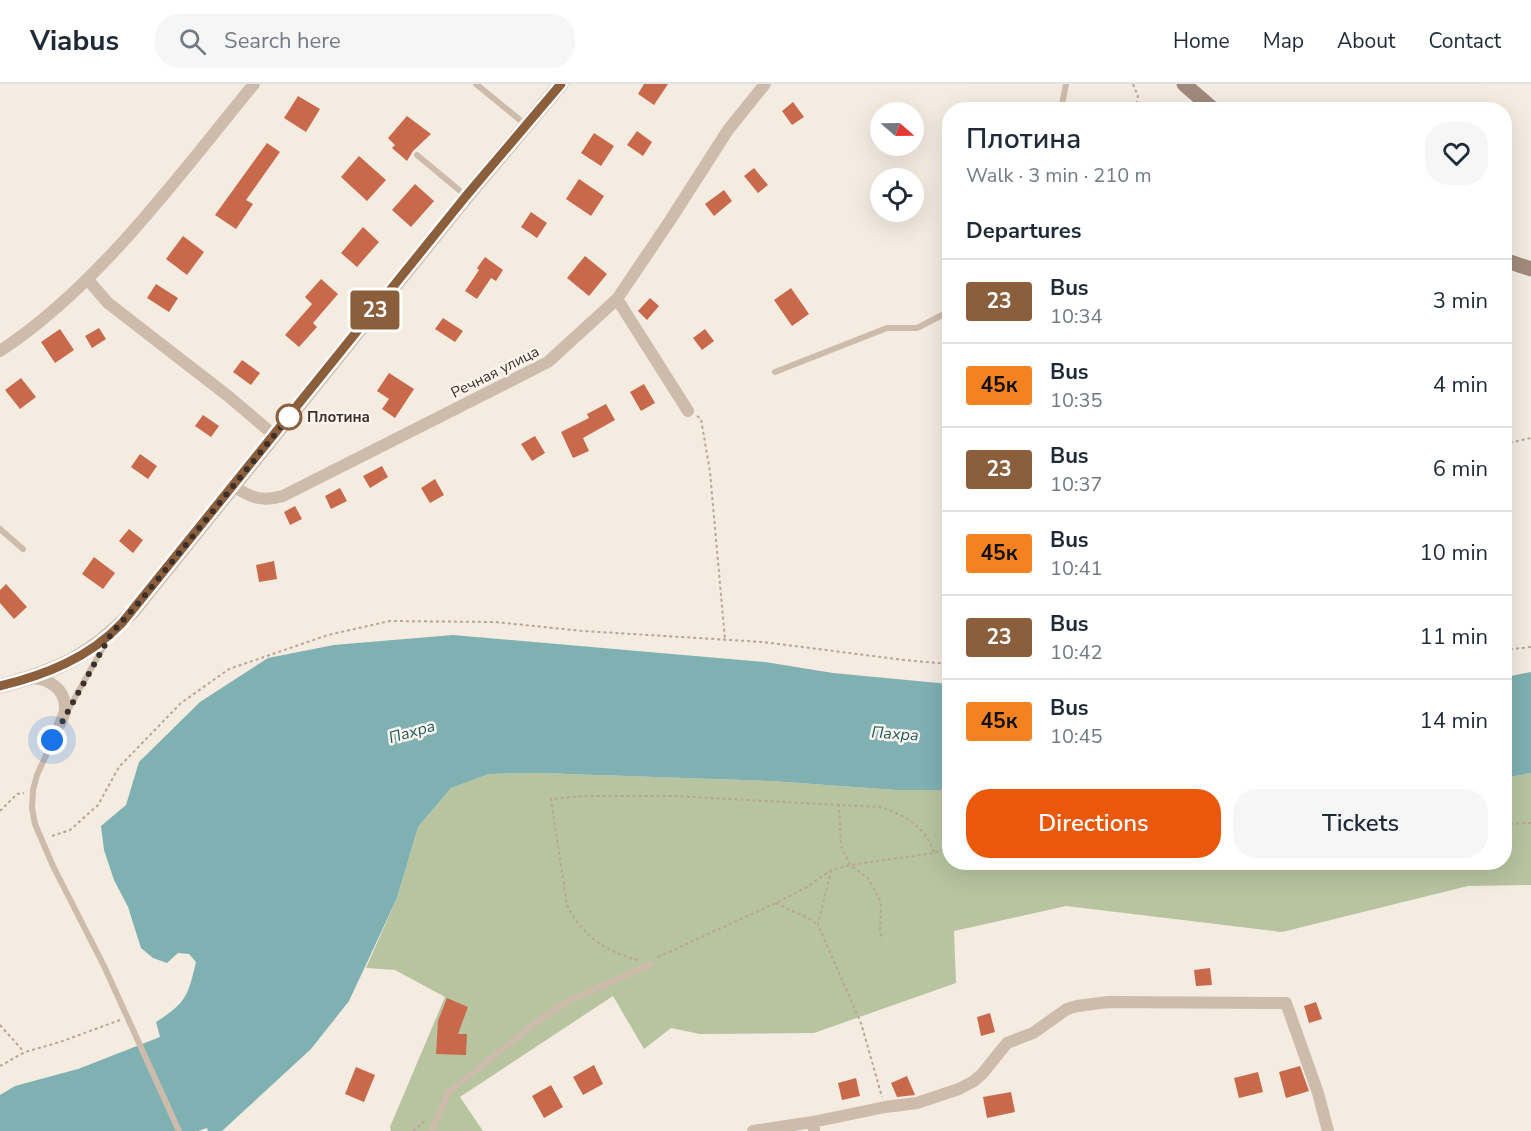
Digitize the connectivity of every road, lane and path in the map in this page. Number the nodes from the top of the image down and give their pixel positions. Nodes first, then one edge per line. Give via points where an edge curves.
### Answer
1 (254, 84) edge
2 (476, 84) edge
3 (561, 84) edge
4 (765, 84) edge
5 (1066, 84) edge
6 (1133, 84) edge
7 (1184, 84) edge
8 (1063, 102) edge
9 (1137, 102) edge
10 (1205, 102) edge
11 (526, 125) junction
12 (417, 155) dead end
13 (466, 196) junction
14 (1512, 263) edge
15 (1531, 269) edge
16 (88, 280) junction
17 (617, 299) junction
18 (942, 315) edge
19 (0, 351) edge
20 (774, 372) dead end
21 (688, 411) joint
22 (274, 435) junction
23 (1531, 438) edge
24 (1512, 442) edge
25 (234, 486) junction
26 (0, 529) edge
27 (23, 549) dead end
28 (111, 634) junction
29 (725, 640) junction
30 (1531, 647) edge
31 (1512, 649) edge
32 (942, 663) edge
33 (31, 678) junction
34 (0, 686) edge
35 (60, 724) junction
36 (33, 790) junction
37 (839, 804) junction
38 (0, 811) edge
39 (1531, 823) edge
40 (1512, 824) edge
41 (41, 840) junction
42 (942, 850) edge
43 (934, 853) junction
44 (850, 865) junction
45 (831, 870) junction
46 (776, 903) junction
47 (818, 926) junction
48 (882, 939) dead end
49 (651, 964) junction
50 (127, 1017) junction
51 (0, 1025) edge
52 (24, 1052) junction
53 (0, 1066) edge
54 (885, 1107) junction
55 (813, 1127) edge
56 (179, 1131) edge
57 (432, 1131) edge
58 (753, 1131) edge
59 (1328, 1131) edge

1 - 16 street
2 - 11 lane
3 - 11 street
4 - 17 street, Речная улица via 728,130
5 - 8 lane
6 - 9 path
7 - 10 main road
11 - 13 street
12 - 13 lane
13 - 22 street
14 - 15 main road
16 - 19 street
16 - 22 street via 108,303
17 - 21 street
17 - 25 street, Речная улица via 548,362 283,496 256,499
18 - 20 lane via 917,327 887,328
21 - 29 path via 701,419 708,461
22 - 25 street
23 - 24 path
25 - 28 street
26 - 27 lane
28 - 33 street via 89,651
28 - 35 lane
29 - 32 path
29 - 41 path via 495,622 390,621 328,635 229,669 181,703 119,767 98,805 70,830
30 - 31 path
33 - 34 street
33 - 35 street via 55,685 63,697 65,709
35 - 36 lane
36 - 38 path via 18,794
36 - 41 lane via 32,808
37 - 43 path via 897,812 923,831
37 - 44 path via 841,846
37 - 49 path via 672,796 551,799 567,904 574,919 581,929 612,951
39 - 40 path
41 - 50 lane
42 - 43 path
43 - 44 path
44 - 45 path
44 - 48 path via 868,878 881,902
45 - 46 path
45 - 47 path
46 - 47 path
46 - 49 path via 660,955
47 - 54 path via 861,1023
49 - 57 lane via 565,1003 530,1027 448,1093
50 - 52 path
50 - 56 lane
51 - 52 path
52 - 53 path
54 - 55 street
54 - 59 street via 934,1099 966,1085 982,1074 1007,1042 1033,1033 1077,1006 1108,1002 1286,1003
55 - 58 street

